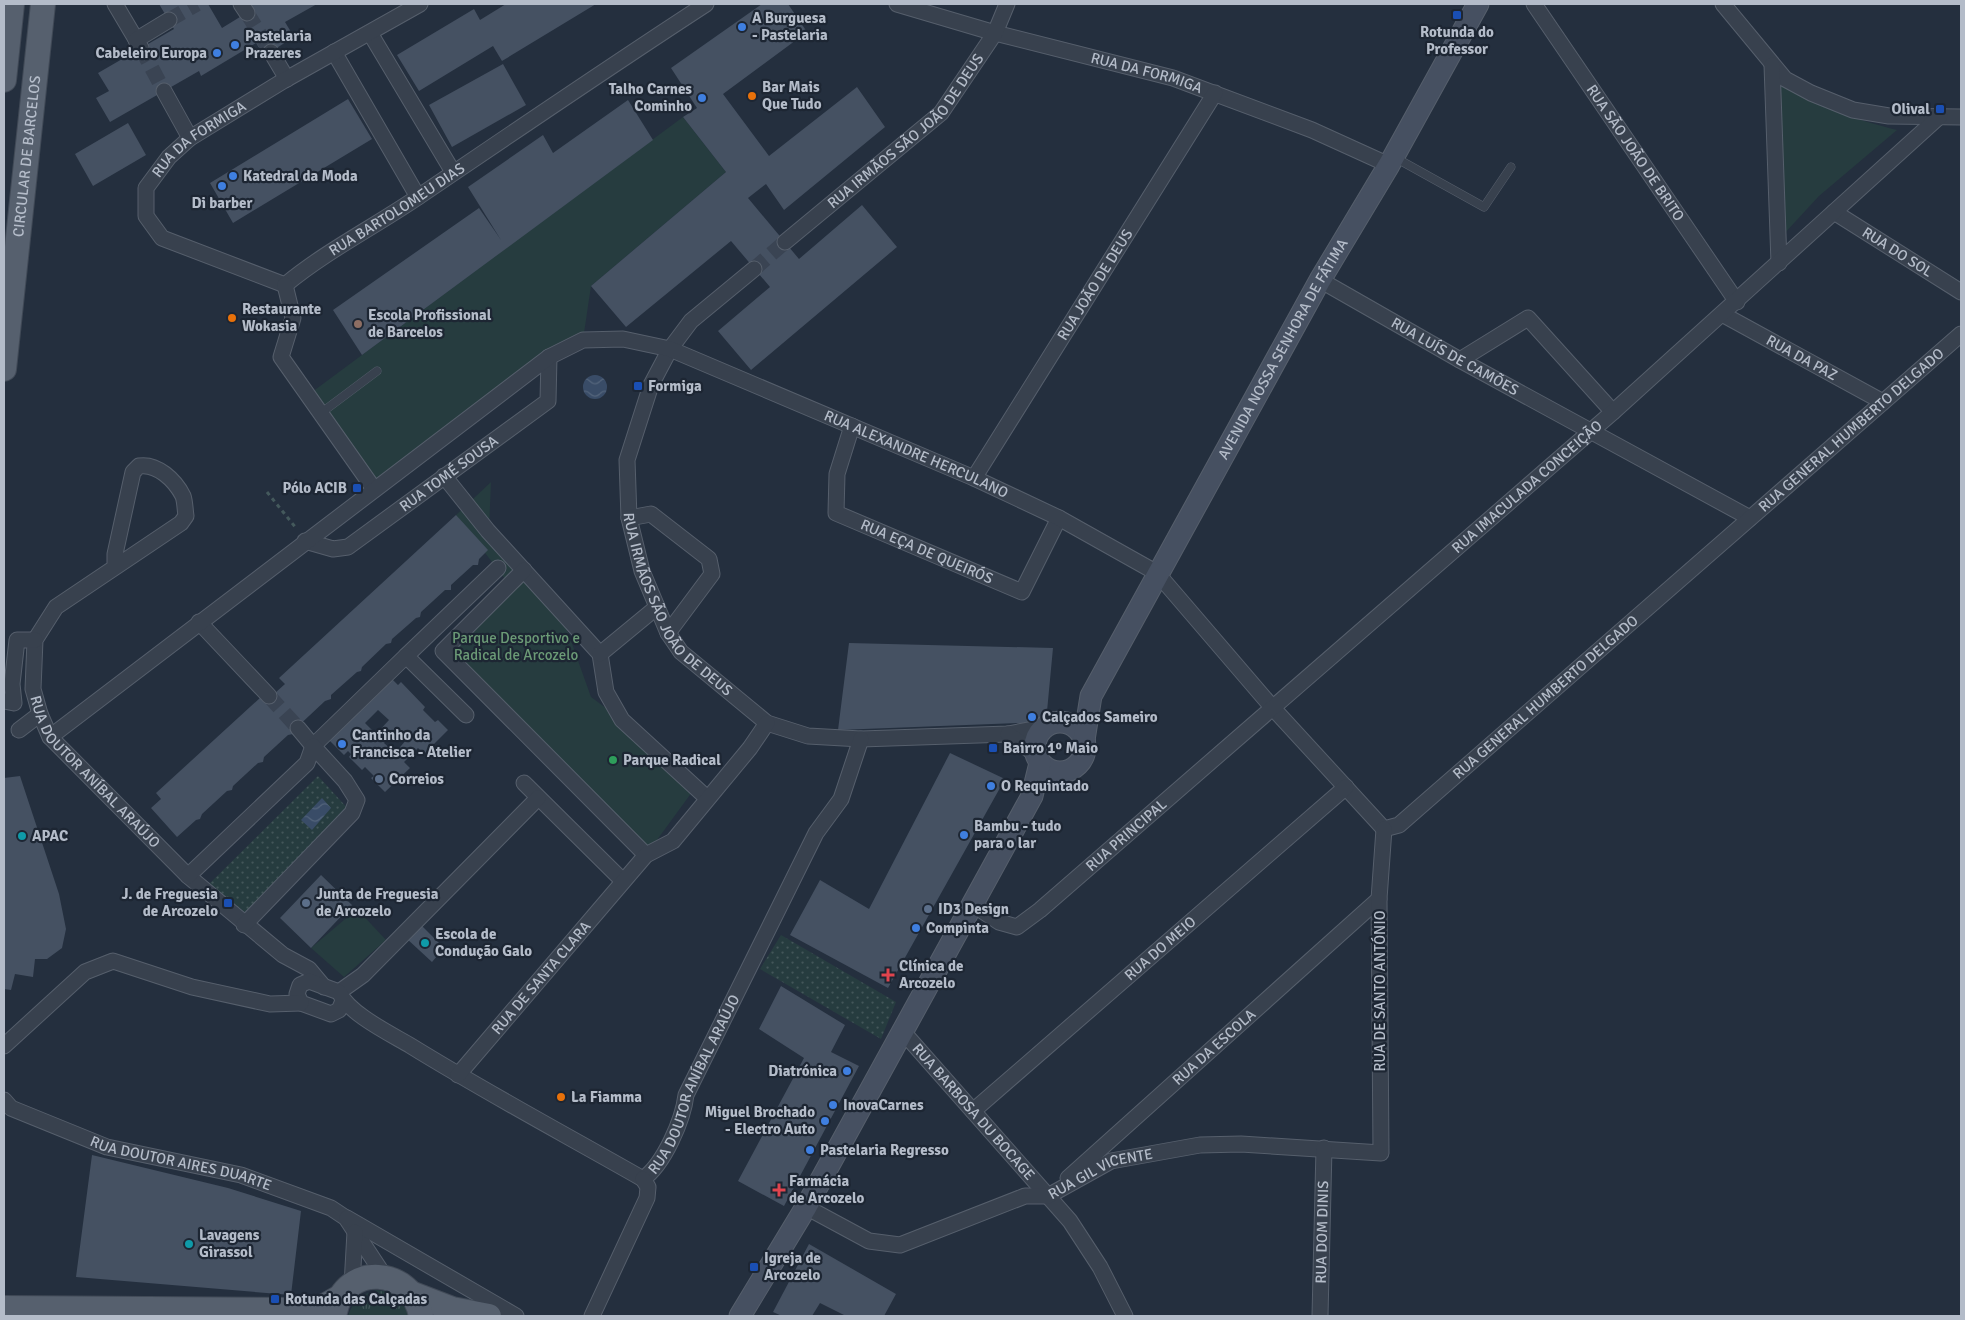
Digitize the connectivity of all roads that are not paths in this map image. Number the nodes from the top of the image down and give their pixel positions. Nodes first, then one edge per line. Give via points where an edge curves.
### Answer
1 (12, 4) edge
2 (43, 4) edge
3 (115, 4) edge
4 (420, 4) edge
5 (706, 4) edge
6 (897, 4) edge
7 (1007, 4) edge
8 (1478, 4) edge
9 (1534, 4) edge
10 (1723, 4) edge
11 (169, 20) tunnel mouth
12 (370, 33) junction
13 (995, 33) junction
14 (270, 52) tunnel mouth
15 (334, 52) junction
16 (1772, 65) junction
17 (287, 79) junction
18 (4, 80) edge
19 (164, 91) tunnel mouth
20 (1215, 93) junction
21 (1940, 116) junction
22 (1961, 118) edge
23 (190, 138) junction
24 (1392, 161) junction
25 (1511, 167) dead end
26 (452, 172) junction
27 (418, 197) junction
28 (1834, 212) junction
29 (785, 242) tunnel mouth
30 (1779, 264) junction
31 (754, 268) tunnel mouth
32 (1320, 280) junction
33 (285, 285) junction
34 (1961, 292) edge
35 (1737, 302) junction
36 (1722, 314) junction
37 (1961, 334) edge
38 (670, 349) junction
39 (548, 357) junction
40 (1460, 360) junction
41 (4, 369) edge
42 (377, 371) dead end
43 (1883, 402) junction
44 (1613, 412) junction
45 (321, 413) junction
46 (852, 426) junction
47 (1592, 430) junction
48 (444, 476) junction
49 (974, 478) junction
50 (374, 489) junction
51 (629, 518) junction
52 (1059, 518) junction
53 (1750, 518) junction
54 (305, 541) junction
55 (115, 566) junction
56 (498, 568) dead end
57 (524, 570) junction
58 (1157, 573) junction
59 (657, 607) junction
60 (199, 622) junction
61 (668, 633) junction
62 (35, 640) junction
63 (600, 654) junction
64 (406, 656) junction
65 (269, 696) tunnel mouth
66 (1091, 696) junction
67 (9, 702) edge
68 (1272, 707) junction
69 (40, 714) junction
70 (466, 716) dead end
71 (766, 723) junction
72 (1048, 725) junction
73 (298, 728) tunnel mouth
74 (19, 730) dead end
75 (1008, 734) junction
76 (50, 737) junction
77 (861, 739) junction
78 (1084, 740) junction
79 (313, 746) junction
80 (1037, 758) junction
81 (1066, 772) junction
82 (524, 783) dead end
83 (1346, 787) junction
84 (1032, 796) junction
85 (538, 798) junction
86 (707, 798) junction
87 (1384, 829) junction
88 (646, 855) junction
89 (188, 876) junction
90 (623, 881) junction
91 (1379, 898) junction
92 (972, 904) junction
93 (244, 925) junction
94 (283, 955) junction
95 (300, 985) junction
96 (324, 986) junction
97 (341, 1001) junction
98 (301, 1003) junction
99 (904, 1033) junction
100 (4, 1046) edge
101 (458, 1075) junction
102 (4, 1100) edge
103 (973, 1111) junction
104 (1324, 1148) junction
105 (1381, 1153) joint
106 (643, 1179) junction
107 (1048, 1196) junction
108 (806, 1207) junction
109 (346, 1218) junction
110 (355, 1232) junction
111 (384, 1277) junction
112 (342, 1300) edge
113 (417, 1305) edge
114 (4, 1308) edge
115 (489, 1316) edge
116 (516, 1316) edge
117 (592, 1316) edge
118 (740, 1316) edge
119 (1125, 1316) edge
120 (1320, 1316) edge

1 - 18 main road, CIRCULAR DE BARCELOS
2 - 41 main road, CIRCULAR DE BARCELOS
3 - 11 street via 138,44
4 - 12 street, RUA DA FORMIGA
5 - 26 street, RUA BARTOLOMEU DIAS
6 - 13 street, RUA DA FORMIGA
7 - 13 street, RUA IRMÃOS SÃO JOÃO DE DEUS
8 - 24 street, AVENIDA NOSSA SENHORA DE FÁTIMA
9 - 35 street, RUA SÃO JOÃO DE BRITO
10 - 16 street
12 - 15 street, RUA DA FORMIGA
12 - 26 street
13 - 20 street, RUA DA FORMIGA via 1173,78
13 - 29 street, RUA IRMÃOS SÃO JOÃO DE DEUS via 941,113
14 - 17 street
15 - 17 street, RUA DA FORMIGA
15 - 27 street
16 - 21 street via 1785,79 1802,89 1853,110 1889,116
16 - 30 street
17 - 23 street, RUA DA FORMIGA
19 - 23 street
20 - 24 street, RUA DA FORMIGA
20 - 49 street, RUA JOÃO DE DEUS
21 - 22 street
21 - 28 street, RUA IMACULADA CONCEIÇÃO
23 - 33 street, RUA DA FORMIGA via 169,157 146,188 146,216 162,238
24 - 25 lane via 1484,207
24 - 32 street, AVENIDA NOSSA SENHORA DE FÁTIMA
26 - 27 street, RUA BARTOLOMEU DIAS
27 - 33 street, RUA BARTOLOMEU DIAS via 308,266
28 - 30 street, RUA IMACULADA CONCEIÇÃO
28 - 34 street, RUA DO SOL
30 - 35 street, RUA IMACULADA CONCEIÇÃO
31 - 38 street, RUA IRMÃOS SÃO JOÃO DE DEUS via 691,321
32 - 40 street, RUA LUÍS DE CAMÕES
32 - 58 street, AVENIDA NOSSA SENHORA DE FÁTIMA
33 - 45 street via 293,318 281,357
35 - 36 street, RUA IMACULADA CONCEIÇÃO
36 - 43 street, RUA DA PAZ
36 - 44 street, RUA IMACULADA CONCEIÇÃO
37 - 43 street, RUA GENERAL HUMBERTO DELGADO
38 - 39 street, RUA TOMÉ SOUSA via 623,340 583,340
38 - 46 street, RUA ALEXANDRE HERCULANO
38 - 51 street, RUA IRMÃOS SÃO JOÃO DE DEUS via 651,385 626,460
39 - 48 street, RUA TOMÉ SOUSA via 548,401
39 - 50 street, RUA TOMÉ SOUSA via 427,452
40 - 44 street via 1528,318
40 - 47 street, RUA LUÍS DE CAMÕES
42 - 45 lane
43 - 53 street, RUA GENERAL HUMBERTO DELGADO
44 - 47 street, RUA IMACULADA CONCEIÇÃO
45 - 50 street
46 - 49 street, RUA ALEXANDRE HERCULANO
46 - 52 street, RUA EÇA DE QUEIRÓS via 837,474 836,513 1022,592
47 - 53 street, RUA LUÍS DE CAMÕES
47 - 68 street, RUA IMACULADA CONCEIÇÃO
48 - 54 street, RUA TOMÉ SOUSA via 348,546 333,549
48 - 57 street via 488,532
49 - 52 street, RUA ALEXANDRE HERCULANO
50 - 54 street, RUA TOMÉ SOUSA
51 - 59 street, RUA IRMÃOS SÃO JOÃO DE DEUS via 642,571
51 - 61 street via 651,514 708,559 712,574
52 - 58 street, RUA ALEXANDRE HERCULANO
53 - 87 street, RUA GENERAL HUMBERTO DELGADO via 1399,825
54 - 60 street, RUA TOMÉ SOUSA
55 - 55 street via 166,535 186,516 183,496 161,470 147,465 139,466 133,472 114,554
55 - 62 street via 56,607
56 - 64 street
57 - 63 street
57 - 88 street via 443,651
58 - 66 street, AVENIDA NOSSA SENHORA DE FÁTIMA
58 - 68 street
59 - 61 street, RUA IRMÃOS SÃO JOÃO DE DEUS
59 - 63 street
60 - 65 street
60 - 76 street, RUA TOMÉ SOUSA
61 - 71 street, RUA IRMÃOS SÃO JOÃO DE DEUS via 681,652
62 - 67 street via 17,640
62 - 69 street, RUA DOUTOR ANÍBAL ARAÚJO via 33,689
63 - 86 street via 606,692 622,720
64 - 70 street
64 - 79 street
66 - 72 street, AVENIDA NOSSA SENHORA DE FÁTIMA
66 - 78 street, AVENIDA NOSSA SENHORA DE FÁTIMA
68 - 83 street
68 - 92 street, RUA PRINCIPAL via 1017,927 999,922
69 - 74 street
69 - 76 street, RUA DOUTOR ANÍBAL ARAÚJO
71 - 77 street, RUA IRMÃOS SÃO JOÃO DE DEUS via 808,736
71 - 86 street, RUA DE SANTA CLARA via 750,748
72 - 75 street, RUA IRMÃOS SÃO JOÃO DE DEUS
72 - 78 street via 1068,723 1081,733
72 - 80 street via 1036,739
73 - 79 street
75 - 77 street, RUA IRMÃOS SÃO JOÃO DE DEUS
75 - 80 street
76 - 89 street, RUA DOUTOR ANÍBAL ARAÚJO
77 - 106 street, RUA DOUTOR ANÍBAL ARAÚJO via 841,799 816,833 686,1095 684,1110 662,1157 652,1173
78 - 81 street via 1083,756 1074,768
79 - 89 street via 306,763
79 - 93 street via 345,781 357,800 352,813
80 - 81 street via 1052,771
80 - 84 street
81 - 84 street
82 - 85 street
83 - 87 street
83 - 103 street, RUA DO MEIO
84 - 92 street
85 - 90 street
85 - 97 street
86 - 88 street, RUA DE SANTA CLARA via 673,841
87 - 91 street, RUA DE SANTO ANTÓNIO
88 - 90 street, RUA DE SANTA CLARA
89 - 93 street, RUA DOUTOR ANÍBAL ARAÚJO
90 - 101 street, RUA DE SANTA CLARA
91 - 105 street, RUA DE SANTO ANTÓNIO
91 - 107 street, RUA DA ESCOLA
92 - 99 street
93 - 94 street, RUA DOUTOR ANÍBAL ARAÚJO
94 - 95 street, RUA DOUTOR ANÍBAL ARAÚJO
94 - 96 street, RUA DOUTOR ANÍBAL ARAÚJO via 309,969
95 - 96 street, RUA DOUTOR ANÍBAL ARAÚJO via 309,981
95 - 98 street, RUA DOUTOR ANÍBAL ARAÚJO via 297,994
96 - 97 street, RUA DOUTOR ANÍBAL ARAÚJO
97 - 98 street, RUA DOUTOR ANÍBAL ARAÚJO via 331,1014
97 - 101 street, RUA DOUTOR ANÍBAL ARAÚJO
98 - 100 street via 270,1004 192,987 113,961 85,972
99 - 103 street, RUA BARBOSA DU BOCAGE
99 - 108 street
101 - 106 street, RUA DOUTOR ANÍBAL ARAÚJO
102 - 109 street, RUA DOUTOR AIRES DUARTE via 11,1108 107,1147 241,1175 316,1201
103 - 107 street, RUA BARBOSA DU BOCAGE
104 - 105 street, RUA GIL VICENTE
104 - 107 street, RUA GIL VICENTE via 1200,1145 1111,1161
104 - 120 street, RUA DOM DINIS
106 - 117 street via 648,1187 647,1198
107 - 108 street, RUA GIL VICENTE via 1025,1196 900,1245 869,1241
107 - 119 street, RUA BARBOSA DU BOCAGE via 1070,1220 1100,1267
108 - 118 street
109 - 110 street, RUA DOUTOR AIRES DUARTE
109 - 116 street
110 - 111 street, RUA DOUTOR AIRES DUARTE
110 - 112 street
111 - 112 main road via 373,1276
111 - 113 main road via 405,1286
112 - 114 main road via 305,1310
113 - 115 main road

